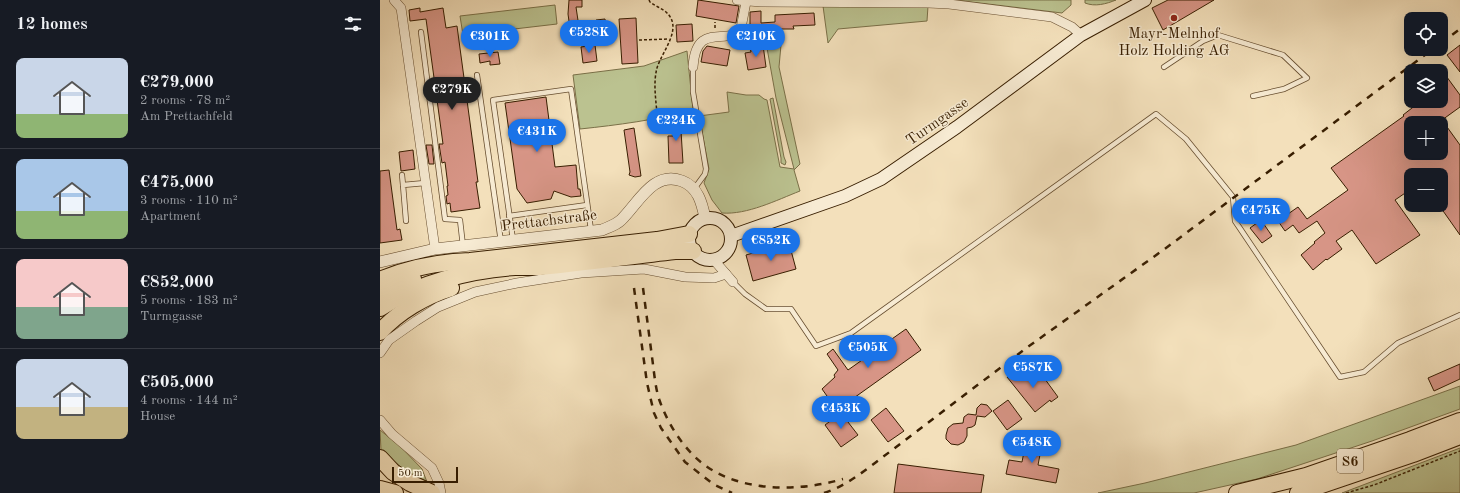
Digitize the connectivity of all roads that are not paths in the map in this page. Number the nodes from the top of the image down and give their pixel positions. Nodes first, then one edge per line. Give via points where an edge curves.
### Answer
1 (394, 0) edge
2 (736, 0) edge
3 (1145, 0) edge
4 (746, 2) junction
5 (421, 32) dead end
6 (1081, 35) junction
7 (693, 67) joint
8 (1164, 67) dead end
9 (477, 75) dead end
10 (1252, 96) dead end
11 (402, 175) dead end
12 (425, 183) junction
13 (403, 186) junction
14 (694, 189) junction
15 (587, 205) junction
16 (510, 216) junction
17 (705, 218) junction
18 (406, 221) dead end
19 (591, 231) junction
20 (689, 234) junction
21 (730, 236) junction
22 (513, 240) junction
23 (501, 242) junction
24 (463, 246) junction
25 (435, 250) junction
26 (693, 251) junction
27 (713, 259) junction
28 (470, 261) junction
29 (380, 262) edge
30 (540, 267) junction
31 (726, 274) junction
32 (380, 280) edge
33 (733, 282) joint
34 (380, 295) edge
35 (380, 308) edge
36 (1460, 315) edge
37 (380, 332) edge
38 (380, 353) edge
39 (380, 420) edge
40 (1460, 420) edge
41 (1460, 436) edge
42 (380, 458) edge
43 (380, 489) edge
44 (396, 493) edge
45 (434, 493) edge
46 (1236, 493) edge
47 (1298, 493) edge

1 - 12 street via 401,8
2 - 4 street
3 - 6 main road, Turmgasse
4 - 6 street via 949,4 1052,17 1072,27
4 - 7 street via 740,31 732,35 710,37 703,41 695,53
5 - 24 lane via 445,219 460,220
6 - 21 main road, Turmgasse via 957,127 881,179 845,196
7 - 14 lane via 693,92 706,169
8 - 10 lane via 1203,41 1218,35 1283,55 1307,78 1284,88
9 - 23 lane
11 - 13 lane
12 - 13 lane
12 - 25 street
13 - 18 lane
14 - 17 street via 701,200
14 - 19 street, Prettachstraße via 690,184 678,179 660,181 645,192 616,224 602,230
15 - 16 lane
15 - 16 lane via 571,89 493,100
15 - 19 lane
16 - 22 lane
17 - 20 main road via 692,227
17 - 21 main road via 723,222
19 - 22 street, Prettachstraße
20 - 26 main road via 689,243
20 - 28 highway via 657,240
21 - 27 main road via 727,251
22 - 23 street, Prettachstraße
23 - 24 street, Prettachstraße
24 - 25 street, Prettachstraße
25 - 29 street, Prettachstraße
26 - 27 main road via 705,259
26 - 30 highway
27 - 31 street
28 - 32 highway via 426,266
28 - 34 highway via 420,276
30 - 35 highway via 514,267 440,281 410,292
30 - 37 highway via 466,282 441,291 396,317
31 - 33 street
31 - 38 street via 714,278 685,277 644,269 581,274 475,292 438,307 416,321 389,340
33 - 36 lane via 766,309 791,309 816,346 851,333 1156,114 1186,139 1233,197 1234,221 1340,377 1364,372 1398,344
39 - 45 street via 392,434 432,468 439,484
40 - 46 highway, S6 via 1306,476
41 - 47 highway, S6
42 - 45 highway via 404,479
43 - 44 highway

